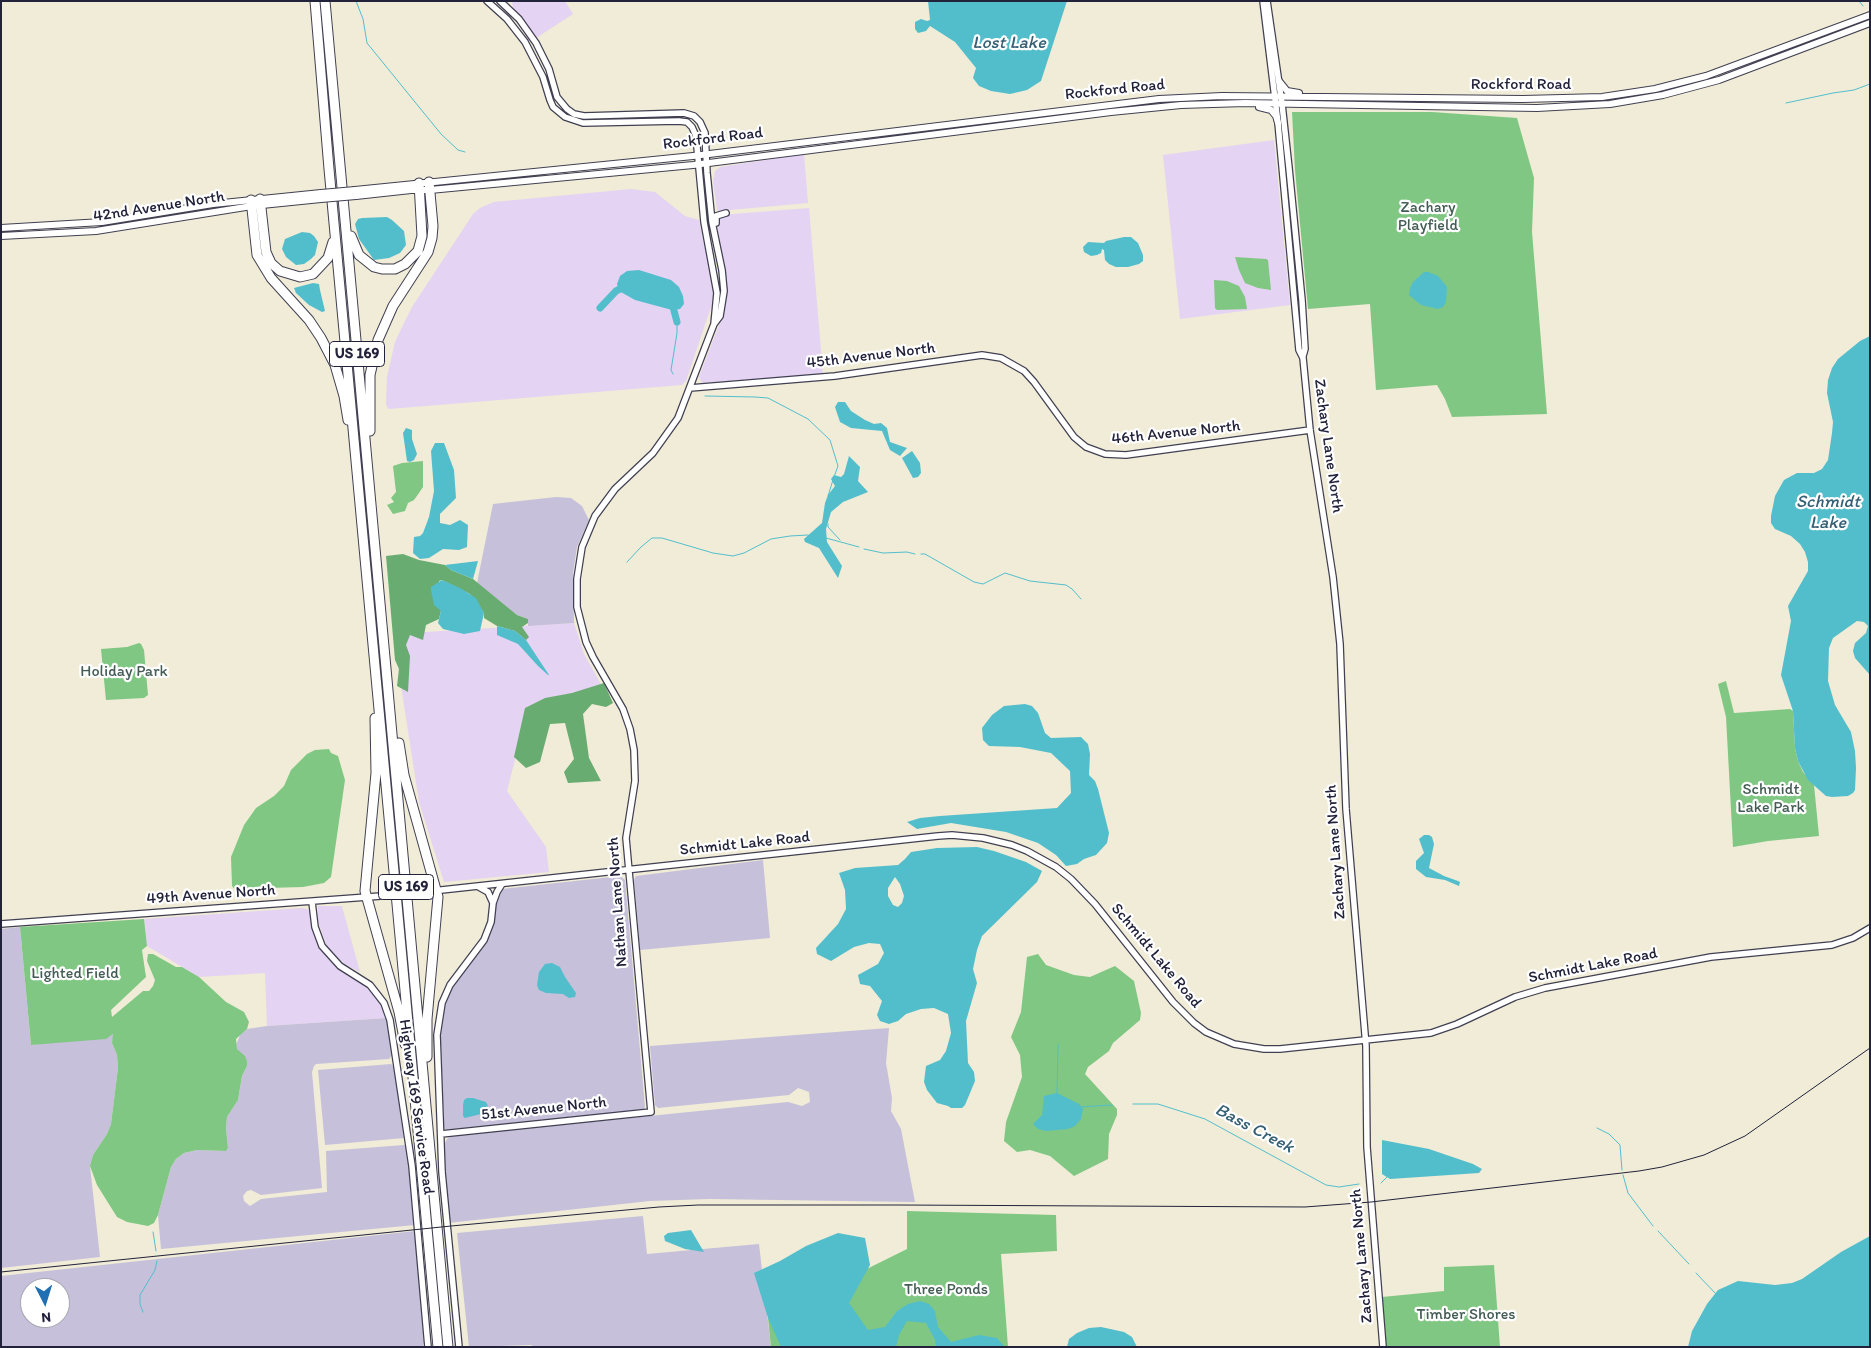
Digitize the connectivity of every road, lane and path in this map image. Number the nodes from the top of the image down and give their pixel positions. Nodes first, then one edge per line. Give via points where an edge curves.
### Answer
1 (315, 1) edge
2 (326, 1) edge
3 (510, 1) edge
4 (1263, 1) edge
5 (1267, 1) edge
6 (494, 2) edge
7 (513, 13) junction
8 (1870, 15) edge
9 (1870, 23) edge
10 (1269, 32) junction
11 (1279, 81) junction
12 (1278, 96) junction
13 (1346, 97) junction
14 (1231, 103) junction
15 (1279, 104) junction
16 (1278, 123) junction
17 (707, 154) junction
18 (698, 156) junction
19 (707, 164) junction
20 (699, 165) junction
21 (425, 187) junction
22 (321, 196) joint
23 (256, 202) junction
24 (711, 206) junction
25 (346, 223) junction
26 (1, 228) edge
27 (336, 235) junction
28 (1, 236) edge
29 (716, 243) junction
30 (714, 324) junction
31 (1303, 356) junction
32 (690, 388) junction
33 (1042, 393) joint
34 (1310, 430) junction
35 (358, 472) junction
36 (370, 484) junction
37 (376, 664) junction
38 (386, 664) junction
39 (628, 870) junction
40 (502, 884) junction
41 (479, 887) junction
42 (437, 891) junction
43 (422, 892) joint
44 (366, 897) junction
45 (312, 902) junction
46 (493, 903) junction
47 (1, 924) edge
48 (1870, 928) edge
49 (1366, 1039) junction
50 (415, 1096) junction
51 (427, 1109) junction
52 (651, 1112) joint
53 (440, 1134) junction
54 (428, 1347) edge
55 (438, 1347) edge
56 (448, 1347) edge
57 (459, 1347) edge
58 (1383, 1347) edge

1 - 27 highway, US 169
2 - 25 highway, US 169
3 - 7 street
4 - 10 street, Zachary Lane North
5 - 10 street, Zachary Lane North
6 - 7 street, Nathan Lane North
6 - 18 street, Nathan Lane North via 525,42 543,77 550,100 565,117 584,123 687,122 695,132
7 - 17 street, Nathan Lane North via 538,46 549,68 557,98 567,109 584,116 689,114 703,127
8 - 13 main road, Rockford Road via 1722,71 1635,92 1555,100
9 - 15 main road, Rockford Road via 1719,80 1622,102 1537,108
10 - 11 street, Zachary Lane North
10 - 12 street, Zachary Lane North
11 - 12 street, Zachary Lane North
11 - 13 main road via 1287,91 1340,93
12 - 13 main road, Rockford Road
12 - 15 street, Zachary Lane North
12 - 17 main road, Rockford Road via 1136,101
14 - 15 main road, Rockford Road
14 - 16 main road via 1271,110
14 - 19 main road, Rockford Road via 1111,112
15 - 16 street, Zachary Lane North
15 - 31 street, Zachary Lane North via 1302,300
16 - 31 street, Zachary Lane North via 1299,350
17 - 18 main road, Rockford Road
17 - 19 street, Nathan Lane North
18 - 20 street, Nathan Lane North
18 - 21 main road, Rockford Road
19 - 20 main road, Rockford Road
19 - 24 street, Nathan Lane North
20 - 21 main road, Rockford Road
20 - 30 street, Nathan Lane North via 705,229 717,293
21 - 22 main road, Rockford Road, bridge
21 - 25 highway via 420,246 413,258 395,269 377,269 363,258 355,248
21 - 36 highway via 433,226 428,252 387,317 372,363
22 - 23 main road, 42nd Avenue North
23 - 26 main road, 42nd Avenue North via 213,204 102,222
23 - 27 highway via 267,255 276,268 287,274 304,276 316,272 328,258
23 - 28 main road, 42nd Avenue North via 96,231
23 - 35 highway via 257,255 265,270 313,326 334,365 344,396
24 - 29 street, Nathan Lane North
24 - 29 street via 716,211 726,212 716,217
25 - 36 highway, US 169
27 - 35 highway, US 169
29 - 30 street, Nathan Lane North via 724,291 720,316
30 - 32 street, Nathan Lane North
31 - 34 street, Zachary Lane North
32 - 33 street, 45th Avenue North via 835,376 982,355 1014,364 1030,376
32 - 39 street, Nathan Lane North via 678,418 662,442 615,489 595,516 582,547 576,579 577,607 586,642 623,709 633,743 636,766 626,838
33 - 34 street, 46th Avenue North via 1074,438 1105,454 1126,455
34 - 49 street, Zachary Lane North via 1331,561 1340,644 1346,809
35 - 37 highway, US 169
36 - 38 highway, US 169
37 - 44 highway via 376,764
37 - 50 highway, US 169
38 - 42 highway via 401,761
38 - 51 highway, US 169
39 - 40 street, Schmidt Lake Road
39 - 49 street, Schmidt Lake Road via 938,836 996,840 1042,858 1071,879 1095,904 1173,1002 1206,1032 1234,1044 1264,1049
39 - 52 street, Nathan Lane North
40 - 41 street, Schmidt Lake Road
40 - 46 street
41 - 42 street, Schmidt Lake Road
41 - 46 street via 488,892
42 - 43 street, Schmidt Lake Road
42 - 51 highway via 427,1019
43 - 44 street, 49th Avenue North, bridge
44 - 45 street, 49th Avenue North
44 - 50 highway via 399,1012
45 - 47 street, 49th Avenue North
45 - 54 street, Highway 169 Service Road via 315,927 322,946 340,966 374,989 390,1020 412,1166
46 - 53 street via 491,922 484,940 450,985 442,1003 437,1035
48 - 49 street, Schmidt Lake Road via 1832,945 1711,957 1545,988 1515,997 1442,1030
49 - 58 street, Zachary Lane North via 1367,1147
50 - 55 highway, US 169
51 - 56 highway, US 169
52 - 53 street, 51st Avenue North
53 - 57 street

